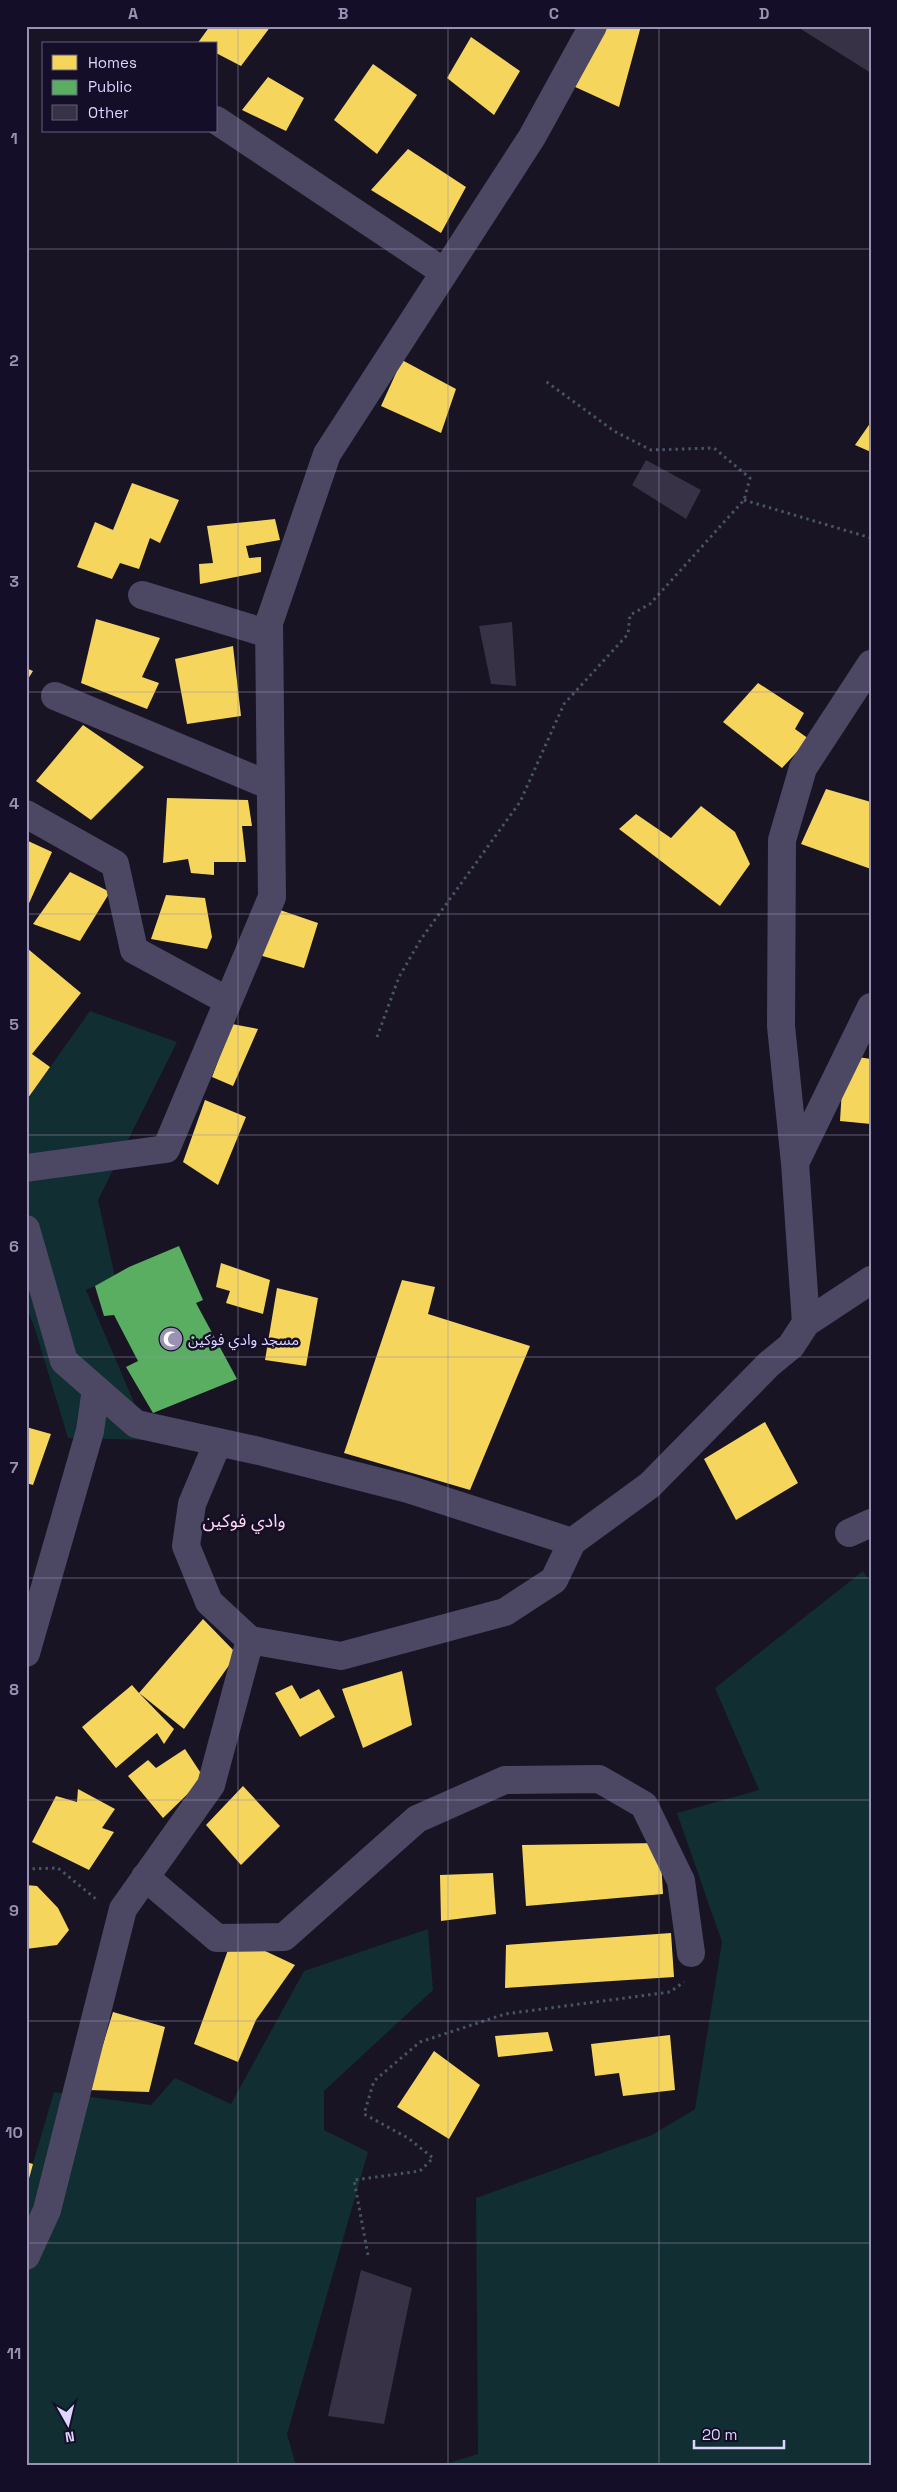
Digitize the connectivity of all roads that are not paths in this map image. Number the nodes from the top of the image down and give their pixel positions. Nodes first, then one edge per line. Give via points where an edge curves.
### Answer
1 (593, 26) edge
2 (218, 121) edge
3 (444, 272) junction
4 (142, 595) dead end
5 (269, 634) junction
6 (871, 664) edge
7 (54, 696) dead end
8 (271, 786) junction
9 (26, 814) edge
10 (228, 1001) junction
11 (871, 1007) edge
12 (794, 1163) junction
13 (26, 1168) edge
14 (26, 1229) edge
15 (871, 1280) edge
16 (806, 1322) junction
17 (96, 1390) junction
18 (218, 1442) junction
19 (572, 1542) junction
20 (250, 1640) junction
21 (26, 1653) edge
22 (146, 1877) junction
23 (691, 1953) road end
24 (26, 2256) edge

1 - 3 street via 532,137
2 - 3 street
3 - 5 street via 327,454 269,623
4 - 5 street
5 - 8 street
6 - 12 street via 803,768 782,840 781,1026
7 - 8 street
8 - 10 street via 272,897
9 - 10 street via 115,864 134,950
10 - 13 street via 166,1149
11 - 12 street
12 - 16 street
14 - 17 street via 64,1361
15 - 16 street
16 - 19 street via 791,1346 769,1364 650,1485
17 - 18 street via 136,1424
17 - 21 street via 90,1431
18 - 19 street via 408,1489
18 - 20 street via 192,1504 186,1546 208,1602
19 - 20 street via 554,1580 505,1612 341,1656
20 - 22 street via 211,1785
22 - 23 street via 217,1938 284,1937 417,1819 505,1780 599,1779 644,1805 681,1881
22 - 24 street via 123,1909 47,2210

